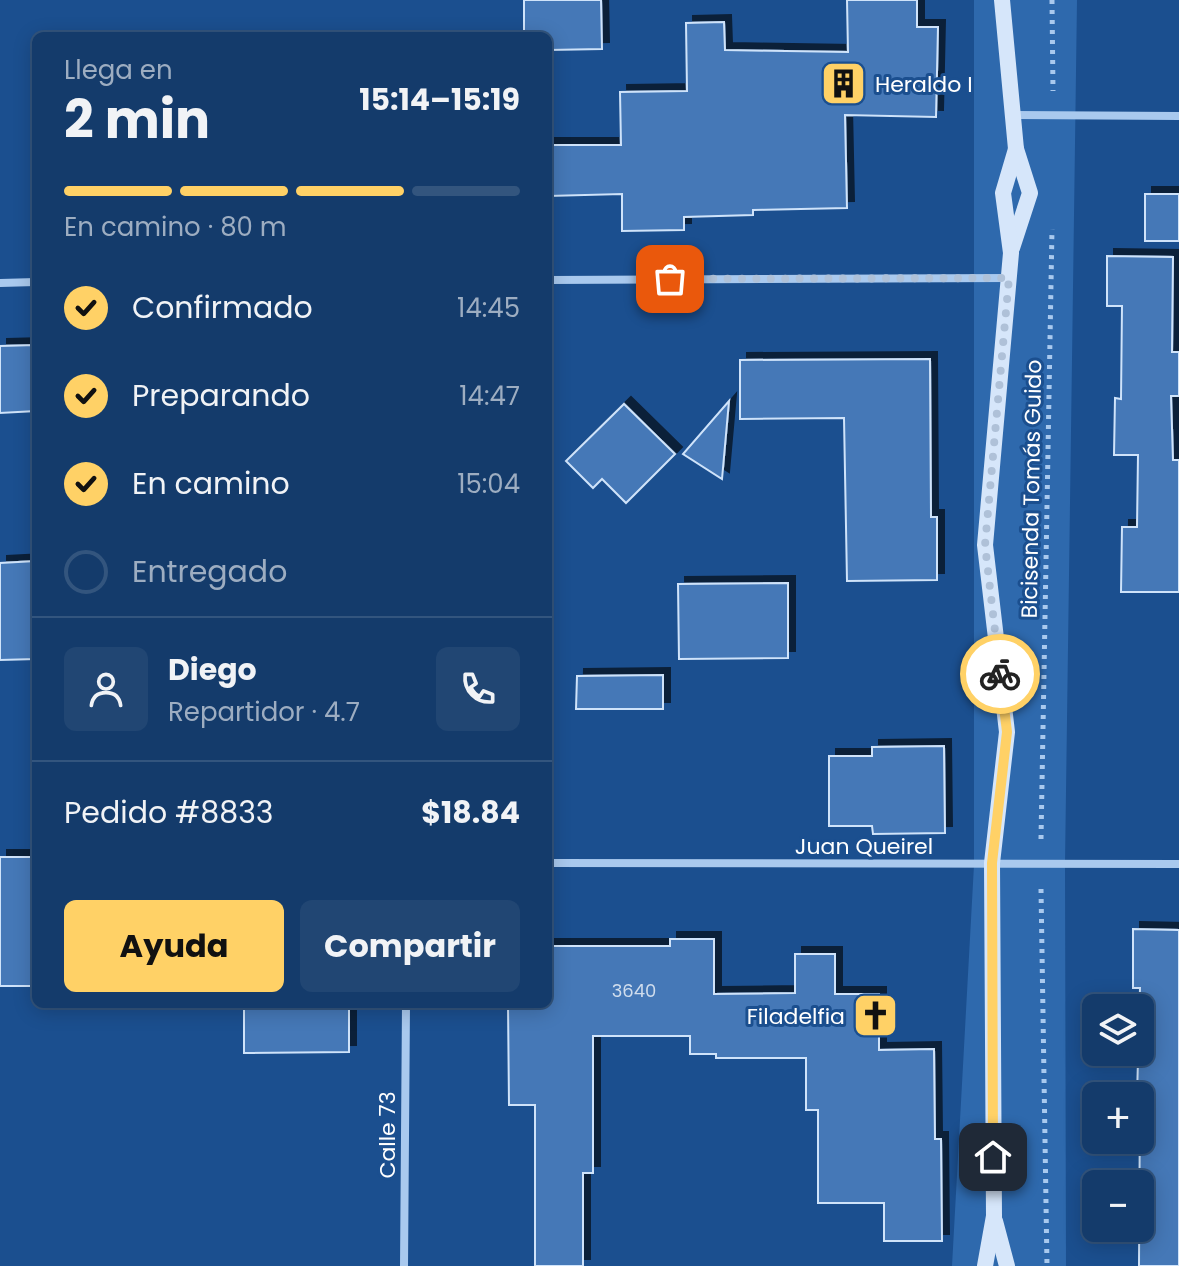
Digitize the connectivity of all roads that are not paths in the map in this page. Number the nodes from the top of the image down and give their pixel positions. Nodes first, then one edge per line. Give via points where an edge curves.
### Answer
1 (1002, 0) edge
2 (1015, 115) junction
3 (1179, 116) edge
4 (1016, 149) junction
5 (1011, 253) junction
6 (1009, 278) junction
7 (552, 280) edge
8 (32, 282) edge
9 (0, 283) edge
10 (552, 863) edge
11 (992, 863) junction
12 (1179, 864) edge
13 (406, 1008) edge
14 (994, 1216) junction
15 (404, 1266) edge
16 (985, 1266) edge
17 (1007, 1266) edge

1 - 2 main road
2 - 3 street
2 - 4 main road
4 - 5 main road via 1003,193
4 - 5 main road via 1030,193
5 - 6 main road
6 - 7 street
6 - 11 main road via 985,545 1007,732
8 - 9 street
10 - 11 street, Juan Queirel
11 - 12 street, Juan Queirel
11 - 14 main road
13 - 15 street, Calle 73
14 - 16 main road
14 - 17 main road

